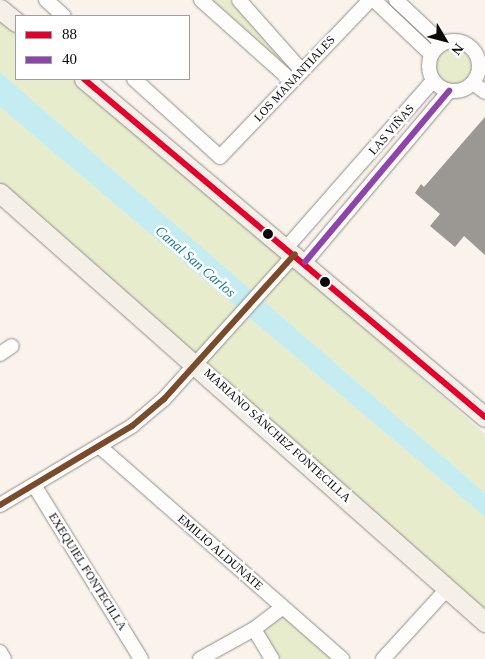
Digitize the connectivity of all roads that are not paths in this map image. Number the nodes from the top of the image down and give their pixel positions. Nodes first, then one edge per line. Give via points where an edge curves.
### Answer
1 (46, 0) edge
2 (201, 0) edge
3 (239, 0) edge
4 (370, 0) edge
5 (374, 0) edge
6 (396, 0) edge
7 (0, 9) edge
8 (63, 15) edge
9 (15, 21) edge
10 (442, 43) junction
11 (480, 48) edge
12 (431, 54) junction
13 (482, 71) edge
14 (297, 76) junction
15 (85, 80) edge
16 (135, 80) edge
17 (433, 81) junction
18 (473, 83) junction
19 (450, 91) junction
20 (485, 92) edge
21 (349, 179) junction
22 (0, 193) edge
23 (364, 193) junction
24 (296, 255) junction
25 (12, 346) dead end
26 (0, 354) edge
27 (196, 364) junction
28 (485, 416) edge
29 (99, 446) junction
30 (34, 485) junction
31 (0, 504) edge
32 (447, 588) junction
33 (282, 608) junction
34 (485, 622) edge
35 (254, 628) junction
36 (0, 652) edge
37 (4, 659) edge
38 (141, 659) edge
39 (200, 659) edge
40 (272, 659) edge
41 (342, 659) edge
42 (383, 659) edge

1 - 8 street
2 - 14 street
3 - 14 street
4 - 14 street, LOS MANANTIALES
5 - 12 street
6 - 10 street
7 - 9 street
10 - 11 street via 460,41
10 - 12 street
11 - 13 street
12 - 17 street via 429,72
13 - 18 street
14 - 16 street, LOS MANANTIALES via 220,157
15 - 24 street
17 - 19 street
17 - 21 street, LAS VIÑAS
18 - 19 street
18 - 20 street
19 - 23 street, LAS VIÑAS
21 - 23 street
21 - 24 street, LAS VIÑAS
22 - 27 street, MARIANO SÁNCHEZ FONTECILLA
23 - 24 street, LAS VIÑAS
24 - 27 street via 260,289
24 - 28 street
25 - 26 street
27 - 29 street via 132,426
27 - 32 street, MARIANO SÁNCHEZ FONTECILLA
29 - 30 street
29 - 33 street, EMILIO ALDUNATE
30 - 31 street
30 - 38 street, EXEQUIEL FONTECILLA
32 - 34 street, MARIANO SÁNCHEZ FONTECILLA
32 - 42 street
33 - 35 street
33 - 41 street, EMILIO ALDUNATE
35 - 39 street
35 - 40 street
36 - 37 street

